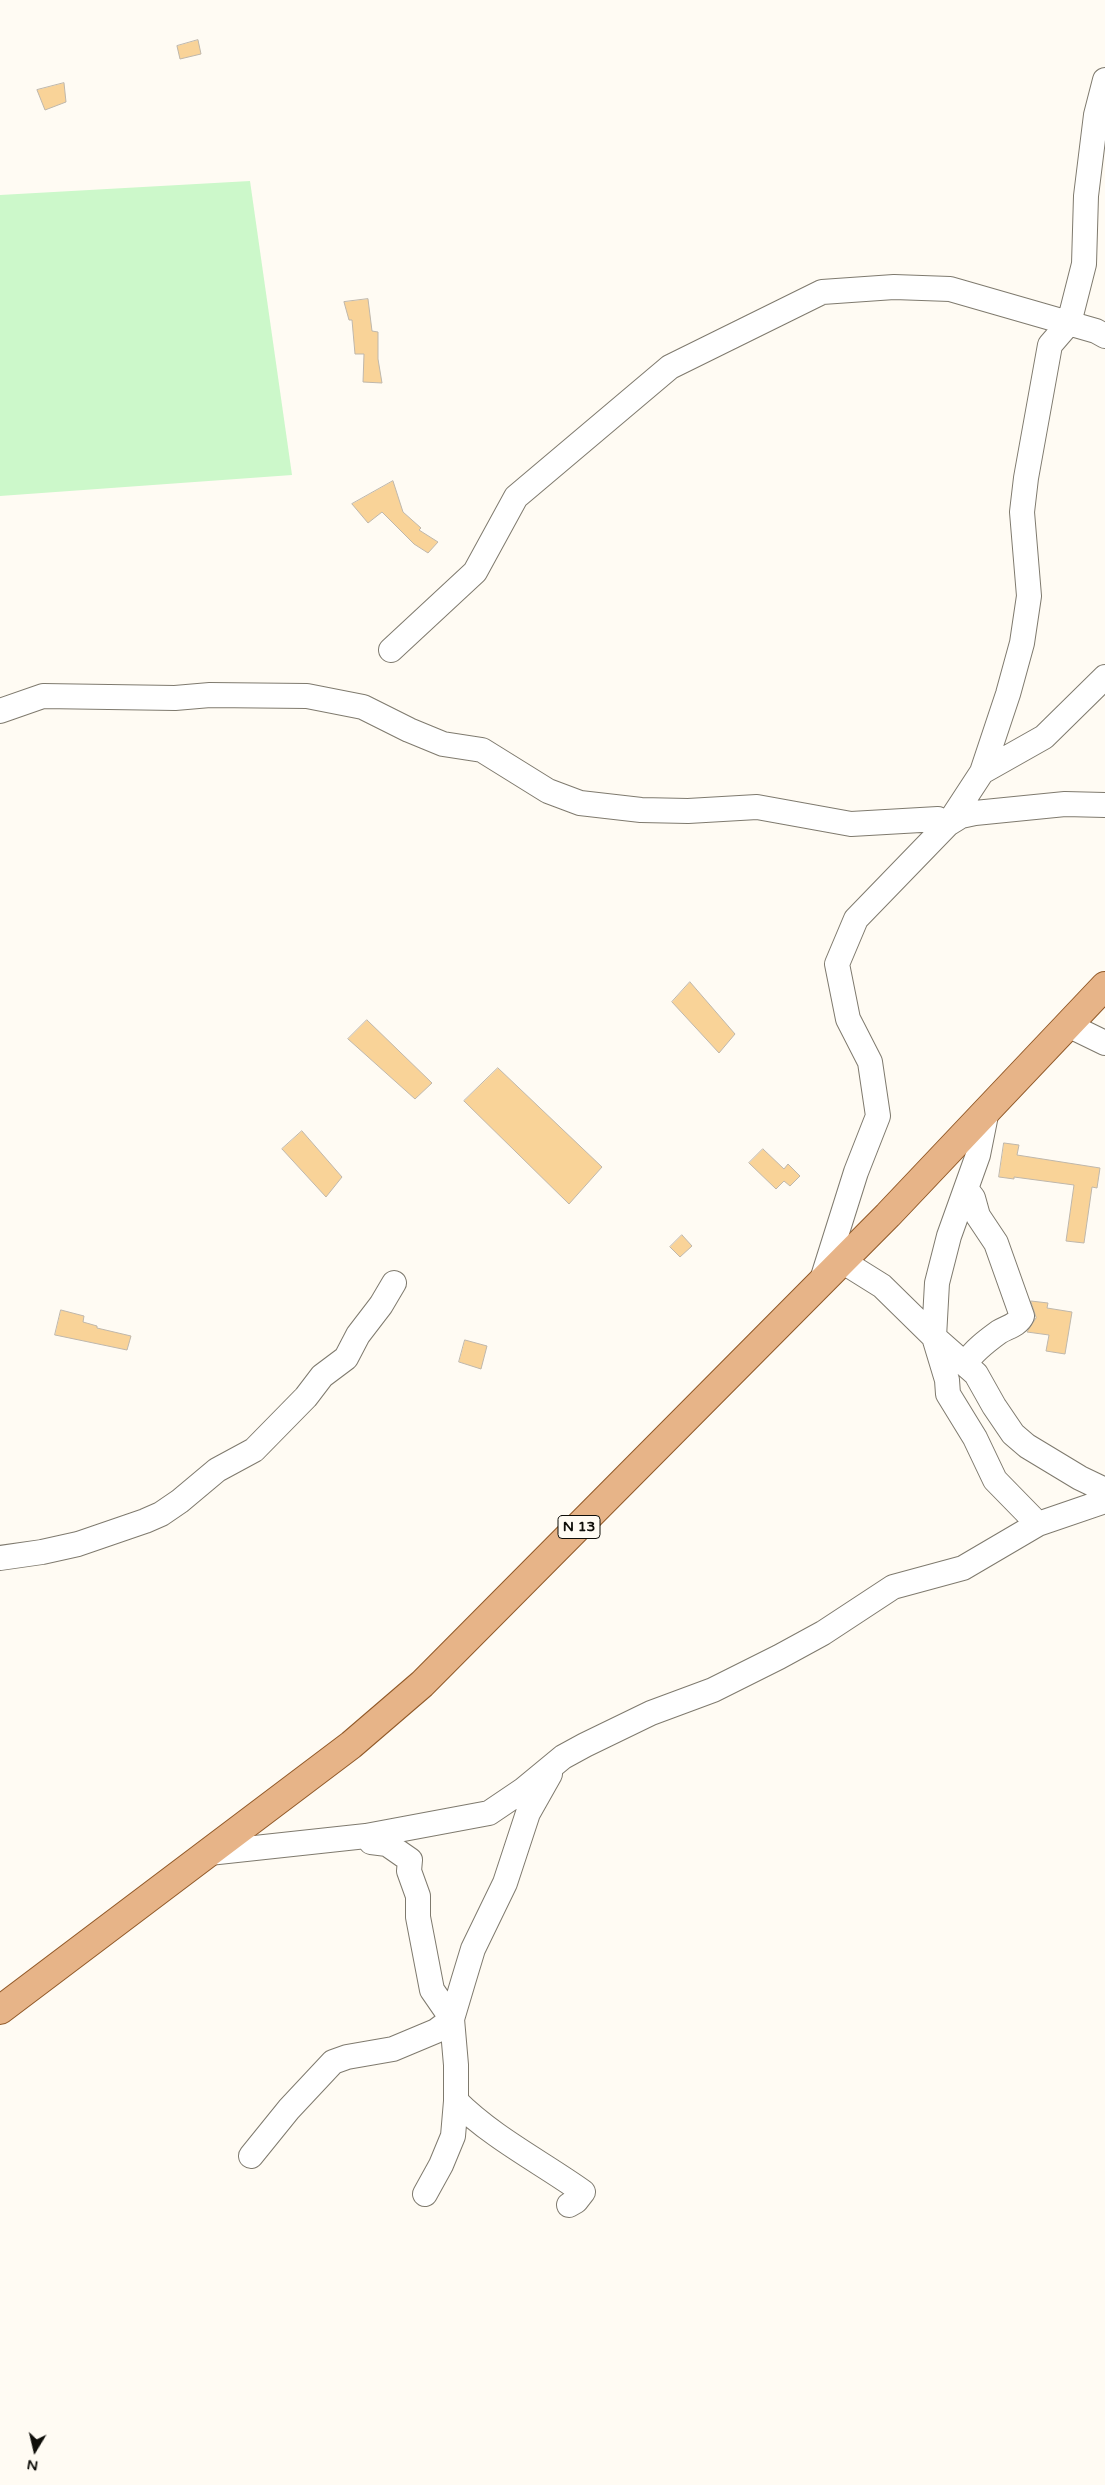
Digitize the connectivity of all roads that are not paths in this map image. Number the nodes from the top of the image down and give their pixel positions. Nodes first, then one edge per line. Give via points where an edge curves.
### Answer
1 (1105, 80) edge
2 (1069, 323) junction
3 (1105, 336) edge
4 (391, 650) dead end
5 (1105, 677) edge
6 (0, 712) edge
7 (982, 772) junction
8 (1105, 805) edge
9 (948, 824) junction
10 (1105, 986) edge
11 (1068, 1025) junction
12 (1105, 1043) edge
13 (987, 1110) junction
14 (967, 1190) junction
15 (844, 1260) junction
16 (394, 1283) dead end
17 (821, 1283) junction
18 (934, 1337) junction
19 (966, 1363) junction
20 (1105, 1490) edge
21 (1105, 1501) edge
22 (1038, 1524) junction
23 (0, 1558) edge
24 (563, 1757) junction
25 (366, 1836) junction
26 (209, 1853) junction
27 (0, 2010) edge
28 (452, 2019) junction
29 (456, 2101) junction
30 (251, 2156) dead end
31 (425, 2194) dead end
32 (569, 2204) dead end

1 - 2 street via 1096,115 1086,196 1084,264
2 - 3 street
2 - 4 street via 950,289 894,287 822,292 670,368 516,497 475,572
2 - 7 street via 1050,345 1035,417 1022,512 1028,606 1008,694
5 - 7 street via 1044,738
6 - 9 street via 43,696 307,696 363,707 443,744 482,750 548,791 580,803 642,810 757,807 851,824 938,819
7 - 9 street
8 - 9 street via 1065,804 976,813 961,816
9 - 17 street via 856,919 837,964 848,1019 870,1062 878,1116 856,1172
10 - 11 main road, N 13
11 - 12 street
11 - 13 main road, N 13
13 - 14 street
13 - 15 main road, N 13
14 - 18 street via 949,1236 937,1283
14 - 19 street via 978,1216 996,1243 1022,1316 1020,1321 971,1354
15 - 17 main road, N 13
15 - 18 street via 882,1286
16 - 23 street via 346,1358 322,1376 254,1450 217,1470 180,1501 145,1521 78,1544
17 - 26 main road, N 13 via 422,1684 351,1745
18 - 19 street
18 - 22 street via 948,1394 975,1438 995,1480
19 - 20 street via 1013,1434 1027,1446
21 - 22 street
22 - 24 street via 963,1568 893,1587 823,1633 779,1656 713,1690 651,1713
24 - 25 street via 489,1813
24 - 28 street via 528,1813 505,1883 473,1949
25 - 26 street
25 - 28 street via 371,1842 387,1844 410,1860 409,1872 418,1896 418,1917 432,1990
26 - 27 main road, N 13
28 - 29 street
28 - 30 street via 436,2031 393,2049 333,2062
29 - 31 street via 453,2136
29 - 32 street via 485,2126 583,2192

